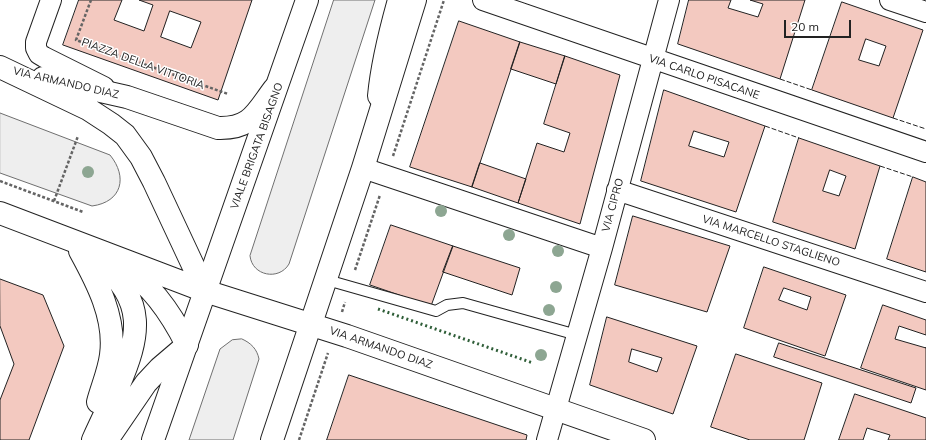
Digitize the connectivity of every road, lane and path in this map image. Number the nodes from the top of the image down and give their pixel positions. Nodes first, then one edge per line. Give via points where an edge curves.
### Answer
1 (51, 0) edge
2 (91, 0) edge
3 (307, 0) edge
4 (399, 0) edge
5 (415, 0) edge
6 (444, 0) edge
7 (483, 0) edge
8 (890, 0) edge
9 (664, 1) edge
10 (926, 12) edge
11 (652, 59) junction
12 (2, 68) edge
13 (280, 80) junction
14 (228, 94) dead end
15 (127, 97) junction
16 (377, 123) junction
17 (78, 136) dead end
18 (926, 152) edge
19 (363, 168) junction
20 (386, 176) junction
21 (0, 181) edge
22 (617, 190) junction
23 (54, 201) junction
24 (83, 212) dead end
25 (0, 214) edge
26 (75, 241) junction
27 (602, 248) junction
28 (327, 280) junction
29 (350, 287) junction
30 (204, 291) junction
31 (926, 292) edge
32 (311, 324) junction
33 (335, 332) junction
34 (577, 335) junction
35 (187, 344) junction
36 (556, 410) junction
37 (87, 440) edge
38 (93, 440) edge
39 (106, 440) edge
40 (153, 440) edge
41 (272, 440) edge
42 (300, 440) edge
43 (547, 440) edge
44 (644, 440) edge

1 - 15 street, VIA ARMANDO DIAZ via 39,33 36,48 39,54
2 - 14 path, PIAZZA DELLA VITTORIA via 76,40
3 - 13 street, VIALE BRIGATA BISAGNO
4 - 16 street via 381,76
5 - 16 street
6 - 20 path
7 - 11 street, VIA CARLO PISACANE
8 - 10 street
9 - 11 street, VIA CIPRO
11 - 18 street, VIA CARLO PISACANE
11 - 22 street, VIA CIPRO
12 - 15 street, VIA ARMANDO DIAZ
12 - 30 street, VIA ARMANDO DIAZ via 88,109 124,135 141,157 154,182
13 - 15 street, VIA ARMANDO DIAZ via 250,120 241,126 231,128 218,128
13 - 30 street, VIALE BRIGATA BISAGNO
16 - 19 street
17 - 23 path
19 - 20 street
19 - 28 street
20 - 27 street
20 - 29 path
21 - 23 path
22 - 27 street, VIA CIPRO
22 - 31 street, VIA MARCELLO STAGLIENO
23 - 24 path
25 - 26 street, VIA ARMANDO DIAZ
26 - 30 street, VIA ARMANDO DIAZ
26 - 35 street via 138,277 167,310
26 - 37 street via 97,284 111,328 111,355
26 - 38 street, VIA ARMANDO DIAZ via 118,279 135,318 134,341 128,364
27 - 34 street, VIA CIPRO
28 - 29 lane
28 - 32 street
29 - 33 path
29 - 34 lane via 436,311 447,305 463,303
30 - 32 street, VIA ARMANDO DIAZ
30 - 35 street, VIALE BRIGATA BISAGNO
32 - 33 street, VIA ARMANDO DIAZ
32 - 41 street
33 - 36 street, VIA ARMANDO DIAZ
33 - 42 path
34 - 36 street, VIA CIPRO
35 - 39 street via 146,383
35 - 40 street, VIALE BRIGATA BISAGNO
36 - 43 street, VIA CIPRO
36 - 44 street, VIA ARMANDO DIAZ

